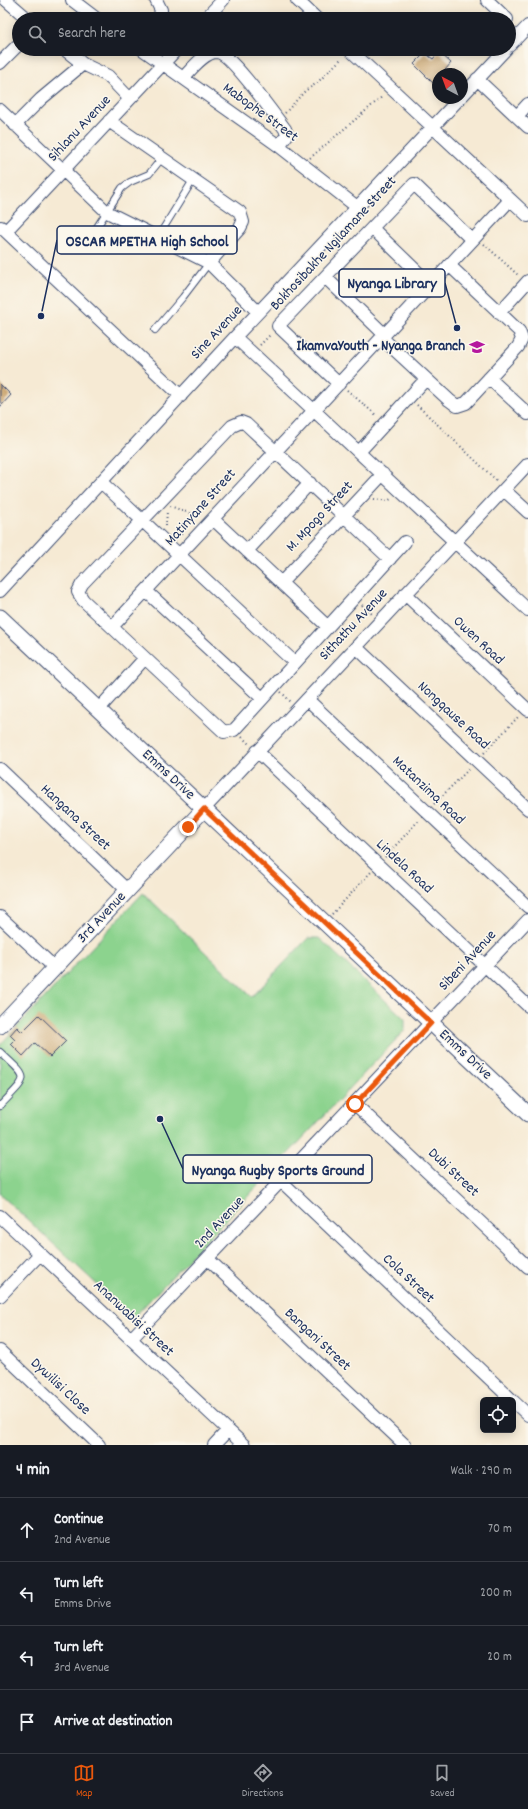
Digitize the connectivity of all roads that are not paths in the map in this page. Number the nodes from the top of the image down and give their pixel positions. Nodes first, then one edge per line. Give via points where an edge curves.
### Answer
1 (6, 0) edge
2 (72, 0) edge
3 (223, 0) edge
4 (297, 0) edge
5 (487, 0) edge
6 (20, 12) edge
7 (88, 12) edge
8 (212, 12) edge
9 (310, 12) edge
10 (500, 12) edge
11 (516, 24) edge
12 (525, 29) edge
13 (516, 39) edge
14 (12, 51) edge
15 (72, 56) edge
16 (151, 56) edge
17 (170, 56) edge
18 (208, 56) edge
19 (224, 56) edge
20 (356, 56) edge
21 (499, 56) edge
22 (0, 63) edge
23 (82, 64) junction
24 (162, 64) junction
25 (183, 78) junction
26 (478, 79) junction
27 (468, 90) edge
28 (130, 99) junction
29 (454, 104) edge
30 (528, 104) edge
31 (0, 110) edge
32 (516, 116) junction
33 (109, 122) junction
34 (16, 125) junction
35 (528, 127) edge
36 (432, 128) junction
37 (279, 146) junction
38 (162, 158) junction
39 (64, 170) junction
40 (193, 180) junction
41 (510, 200) junction
42 (357, 207) junction
43 (107, 212) junction
44 (528, 216) edge
45 (372, 228) junction
46 (3, 229) edge
47 (158, 238) junction
48 (474, 238) junction
49 (88, 241) dead end
50 (209, 263) junction
51 (449, 265) junction
52 (325, 277) junction
53 (527, 282) edge
54 (431, 284) junction
55 (258, 312) junction
56 (499, 313) junction
57 (155, 330) dead end
58 (235, 336) junction
59 (384, 336) junction
60 (490, 378) junction
61 (426, 379) junction
62 (339, 384) junction
63 (181, 396) junction
64 (314, 410) junction
65 (528, 414) edge
66 (275, 451) junction
67 (359, 452) junction
68 (528, 464) edge
69 (383, 474) junction
70 (101, 482) junction
71 (310, 484) junction
72 (504, 490) junction
73 (528, 512) edge
74 (344, 516) junction
75 (213, 519) junction
76 (142, 520) junction
77 (405, 542) dead end
78 (455, 542) junction
79 (247, 551) junction
80 (180, 555) junction
81 (390, 558) junction
82 (281, 583) junction
83 (0, 591) edge
84 (146, 591) junction
85 (405, 594) junction
86 (528, 610) edge
87 (0, 617) edge
88 (327, 626) junction
89 (112, 627) junction
90 (356, 646) junction
91 (145, 658) junction
92 (294, 662) junction
93 (262, 698) junction
94 (307, 699) junction
95 (98, 710) junction
96 (528, 710) edge
97 (257, 751) junction
98 (0, 769) edge
99 (528, 808) edge
100 (204, 809) junction
101 (128, 890) junction
102 (528, 907) edge
103 (0, 917) edge
104 (528, 920) edge
105 (486, 966) junction
106 (55, 968) junction
107 (528, 1006) edge
108 (431, 1023) junction
109 (0, 1026) edge
110 (0, 1052) edge
111 (355, 1104) junction
112 (0, 1106) edge
113 (528, 1114) edge
114 (281, 1181) junction
115 (0, 1216) edge
116 (40, 1254) junction
117 (208, 1259) junction
118 (528, 1267) edge
119 (0, 1296) edge
120 (131, 1339) junction
121 (0, 1351) edge
122 (510, 1397) edge
123 (516, 1403) edge
124 (528, 1415) edge
125 (228, 1430) junction
126 (99, 1445) edge
127 (214, 1445) edge
128 (244, 1445) edge
129 (405, 1445) edge

1 - 6 street
2 - 7 street
3 - 8 street
4 - 9 street
5 - 10 street
11 - 12 street
12 - 13 street
14 - 22 street
15 - 23 street
16 - 24 street, Mabophe Street
17 - 24 street, Sihlanu Avenue
18 - 25 street
19 - 37 street via 241,73 285,129 287,135
20 - 36 street
21 - 26 street
23 - 28 street via 108,76
23 - 34 street via 55,86
24 - 25 street, Mabophe Street
24 - 28 street, Sihlanu Avenue
25 - 37 street, Mabophe Street
26 - 27 street
26 - 32 street
28 - 33 street, Sihlanu Avenue
29 - 36 street, Sine Avenue
30 - 32 street
31 - 34 street
32 - 35 street
33 - 38 street
33 - 39 street, Sihlanu Avenue
34 - 39 street
36 - 41 street
36 - 42 street, Sine Avenue
37 - 42 street, Mabophe Street
38 - 40 street
38 - 43 lane via 150,174 122,188
39 - 43 street
39 - 46 street, Sihlanu Avenue
40 - 47 lane
40 - 50 street via 237,210 243,218 240,228
41 - 44 street
41 - 48 street, Matinyane Street
42 - 55 street, Sine Avenue
43 - 47 street
43 - 49 lane
45 - 48 street, Bokhosibakhe Ngilamane Street via 414,184
45 - 52 street, Bokhosibakhe Ngilamane Street
45 - 54 street
46 - 63 street
47 - 50 street
48 - 51 street, Matinyane Street
50 - 55 street
50 - 57 lane
51 - 54 street, Matinyane Street
51 - 56 street
52 - 59 street
52 - 62 street, Bokhosibakhe Ngilamane Street via 278,326
53 - 56 street
54 - 59 street, Matinyane Street
55 - 58 street, Sine Avenue
56 - 60 street via 519,331 522,339
58 - 63 street, Sine Avenue
58 - 64 street
59 - 61 street
59 - 62 street, Matinyane Street
60 - 61 street via 466,403 458,406
60 - 65 street
61 - 67 street
62 - 64 street, Matinyane Street
63 - 70 street, Sine Avenue
64 - 66 street, Matinyane Street
64 - 67 street
66 - 71 street
66 - 75 street, Matinyane Street
66 - 76 street via 246,424 236,423
67 - 69 street
68 - 72 street, Sithathu Avenue
69 - 74 street, M. Mpogo Street
69 - 78 street
70 - 76 street
70 - 83 street, Sine Avenue
71 - 74 street
71 - 79 street
72 - 73 street
72 - 78 street, Sithathu Avenue
74 - 81 street
74 - 82 street, M. Mpogo Street
75 - 79 street
75 - 80 street, Matinyane Street
76 - 80 street via 163,536
76 - 89 street via 80,588 79,595
77 - 81 street
78 - 85 street, Sithathu Avenue
78 - 86 street
79 - 82 street
80 - 84 street, Matinyane Street
80 - 92 street
81 - 88 street
82 - 88 street
84 - 89 street, Matinyane Street
84 - 93 street
85 - 90 street, Sithathu Avenue
85 - 96 street, Owen Road
87 - 95 street, Emms Drive
88 - 92 street
89 - 91 street
90 - 94 street, Sithathu Avenue
90 - 99 street, Nongqause Road
91 - 93 street via 224,732 234,730
91 - 95 street
92 - 93 street
94 - 97 street, Sithathu Avenue
94 - 102 street, Matanzima Road
95 - 100 street, Emms Drive
97 - 100 street, Sithathu Avenue
97 - 105 street, Lindela Road
98 - 101 street, Hangana Street
100 - 101 street, 3rd Avenue
100 - 108 street, Emms Drive
101 - 106 street, 3rd Avenue
103 - 106 street
104 - 105 street, Sibeni Avenue
105 - 107 street, Lindela Road
105 - 108 street, Sibeni Avenue
106 - 109 street, 3rd Avenue
108 - 111 street, 2nd Avenue
108 - 113 street, Emms Drive
110 - 112 lane via 22,1072 24,1077
111 - 114 street, 2nd Avenue
111 - 118 street, Dubi Street
114 - 117 street, 2nd Avenue
114 - 122 street, Cola Street
115 - 116 street, Ananwabisi Street
116 - 119 street
116 - 120 street, Ananwabisi Street
117 - 120 street, 2nd Avenue
117 - 129 street, Bangani Street
120 - 125 street, Ananwabisi Street
121 - 126 street, Dywilisi Close
123 - 124 street, Cola Street
125 - 127 street
125 - 128 street, Ananwabisi Street

